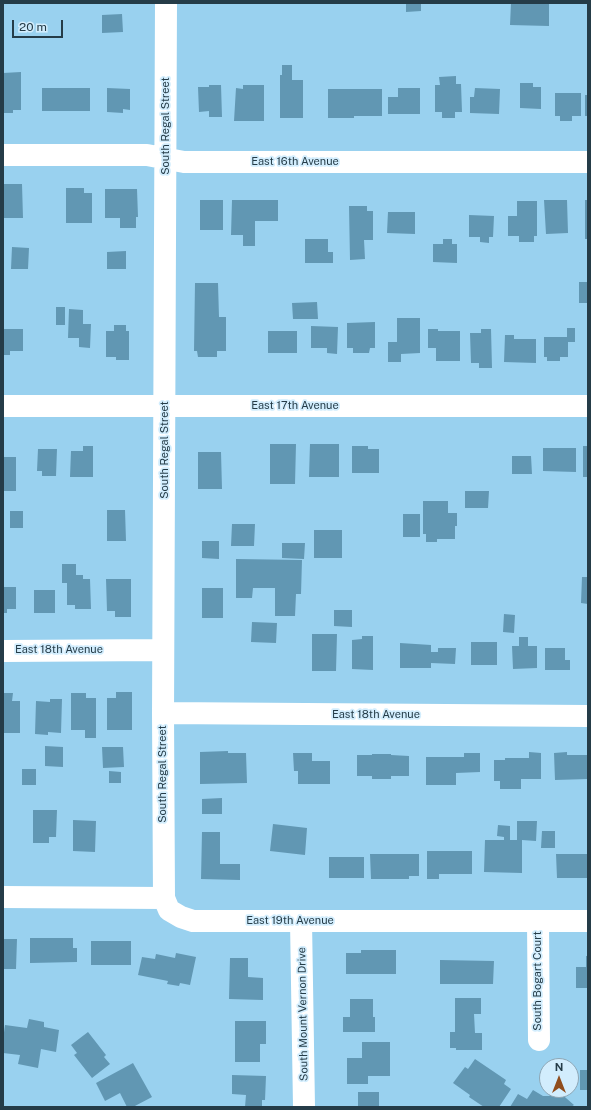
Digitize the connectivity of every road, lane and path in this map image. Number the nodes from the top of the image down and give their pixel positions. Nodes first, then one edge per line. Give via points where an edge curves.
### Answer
1 (166, 3) edge
2 (3, 155) edge
3 (166, 159) junction
4 (588, 162) edge
5 (165, 405) junction
6 (3, 406) edge
7 (588, 406) edge
8 (3, 650) edge
9 (163, 650) junction
10 (163, 714) junction
11 (588, 716) edge
12 (3, 897) edge
13 (164, 898) junction
14 (588, 921) edge
15 (301, 922) junction
16 (538, 922) junction
17 (538, 1040) dead end
18 (304, 1107) edge

1 - 3 street, South Regal Street
2 - 3 street, East 16th Avenue via 147,155
3 - 4 street, East 16th Avenue via 184,162
3 - 5 street, South Regal Street
5 - 6 street, East 17th Avenue
5 - 7 street, East 17th Avenue
5 - 9 street, South Regal Street
8 - 9 street, East 18th Avenue
9 - 10 street, South Regal Street
10 - 11 street, East 18th Avenue
10 - 13 street, South Regal Street
12 - 13 street
13 - 15 street, East 19th Avenue via 169,910 181,918 193,921
14 - 16 street, East 19th Avenue
15 - 16 street, East 19th Avenue
15 - 18 street, South Mount Vernon Drive
16 - 17 street, South Bogart Court

